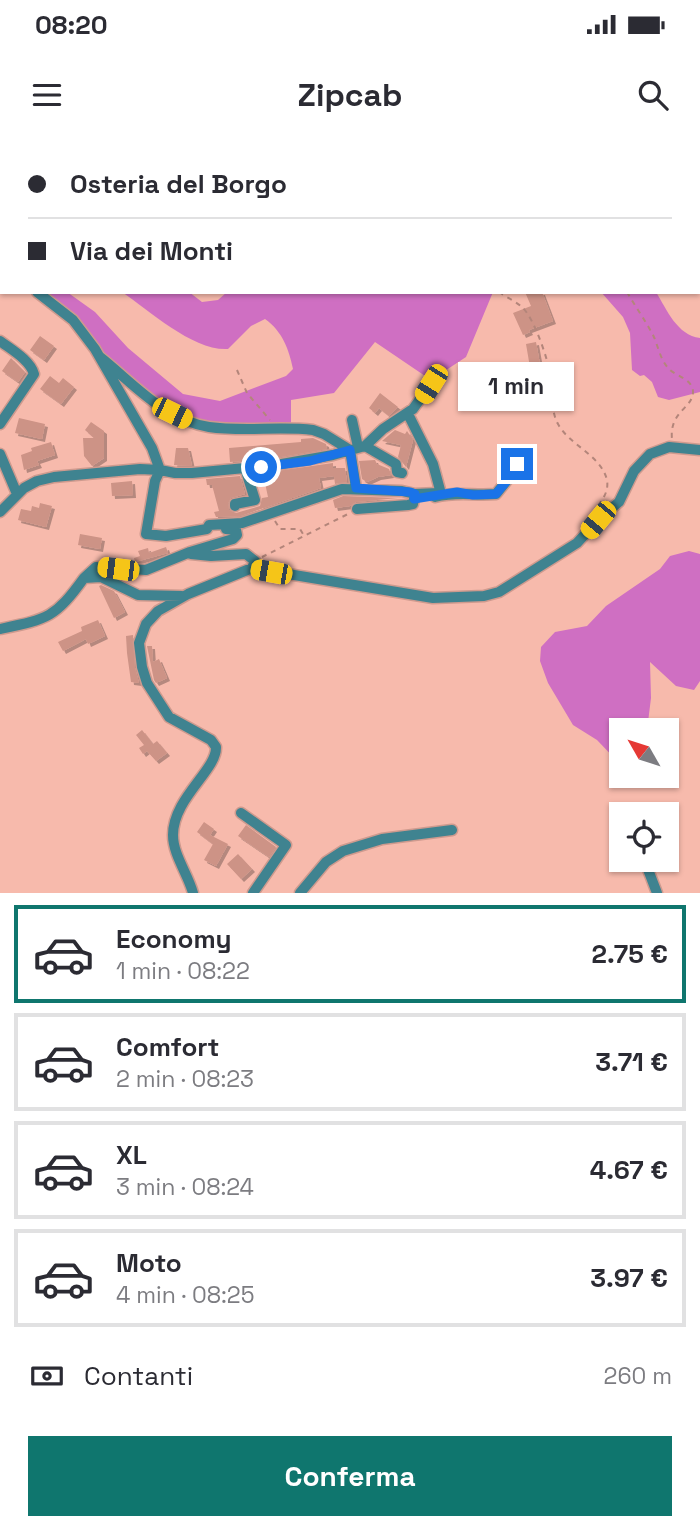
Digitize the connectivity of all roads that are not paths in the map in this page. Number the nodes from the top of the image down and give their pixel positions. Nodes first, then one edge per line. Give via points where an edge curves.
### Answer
1 (40, 294) edge
2 (0, 341) edge
3 (100, 357) junction
4 (431, 384) dead end
5 (408, 414) junction
6 (352, 419) dead end
7 (0, 424) edge
8 (358, 448) junction
9 (700, 450) edge
10 (0, 454) edge
11 (519, 458) dead end
12 (246, 468) junction
13 (160, 470) junction
14 (402, 473) dead end
15 (356, 488) junction
16 (17, 494) junction
17 (414, 497) junction
18 (235, 506) dead end
19 (357, 509) road end
20 (0, 512) edge
21 (207, 529) junction
22 (190, 552) junction
23 (253, 565) junction
24 (84, 578) junction
25 (183, 596) junction
26 (0, 629) edge
27 (242, 813) dead end
28 (452, 830) dead end
29 (649, 872) edge
30 (193, 893) edge
31 (253, 893) edge
32 (300, 893) edge
33 (657, 893) edge

1 - 3 street via 73,320
2 - 7 street via 34,374
3 - 8 street via 147,398 185,419 208,427 316,431
3 - 13 street
4 - 5 street
5 - 8 street
5 - 17 street via 433,464 440,490
6 - 8 street
8 - 12 street via 310,461
8 - 14 street via 396,464
8 - 15 street
9 - 23 street via 674,446 643,460 621,499 577,543 494,594 433,598
10 - 16 street
11 - 17 street via 496,494
12 - 13 street via 179,474
12 - 18 street via 255,500
13 - 16 street via 54,477
13 - 21 street via 146,534 166,536
15 - 17 street via 402,491
15 - 21 street
16 - 20 street
17 - 19 street via 413,504
21 - 22 street via 233,529 237,535
22 - 23 street via 193,556 246,554
22 - 24 street via 142,571 96,567
23 - 25 street
24 - 25 street via 101,578 138,595
24 - 26 street via 50,615
25 - 30 street via 148,621 139,648 147,683 165,712 216,747 214,759 186,798 174,827 176,849
27 - 31 street via 286,845
28 - 32 street via 382,839 344,851 326,862
29 - 33 street

